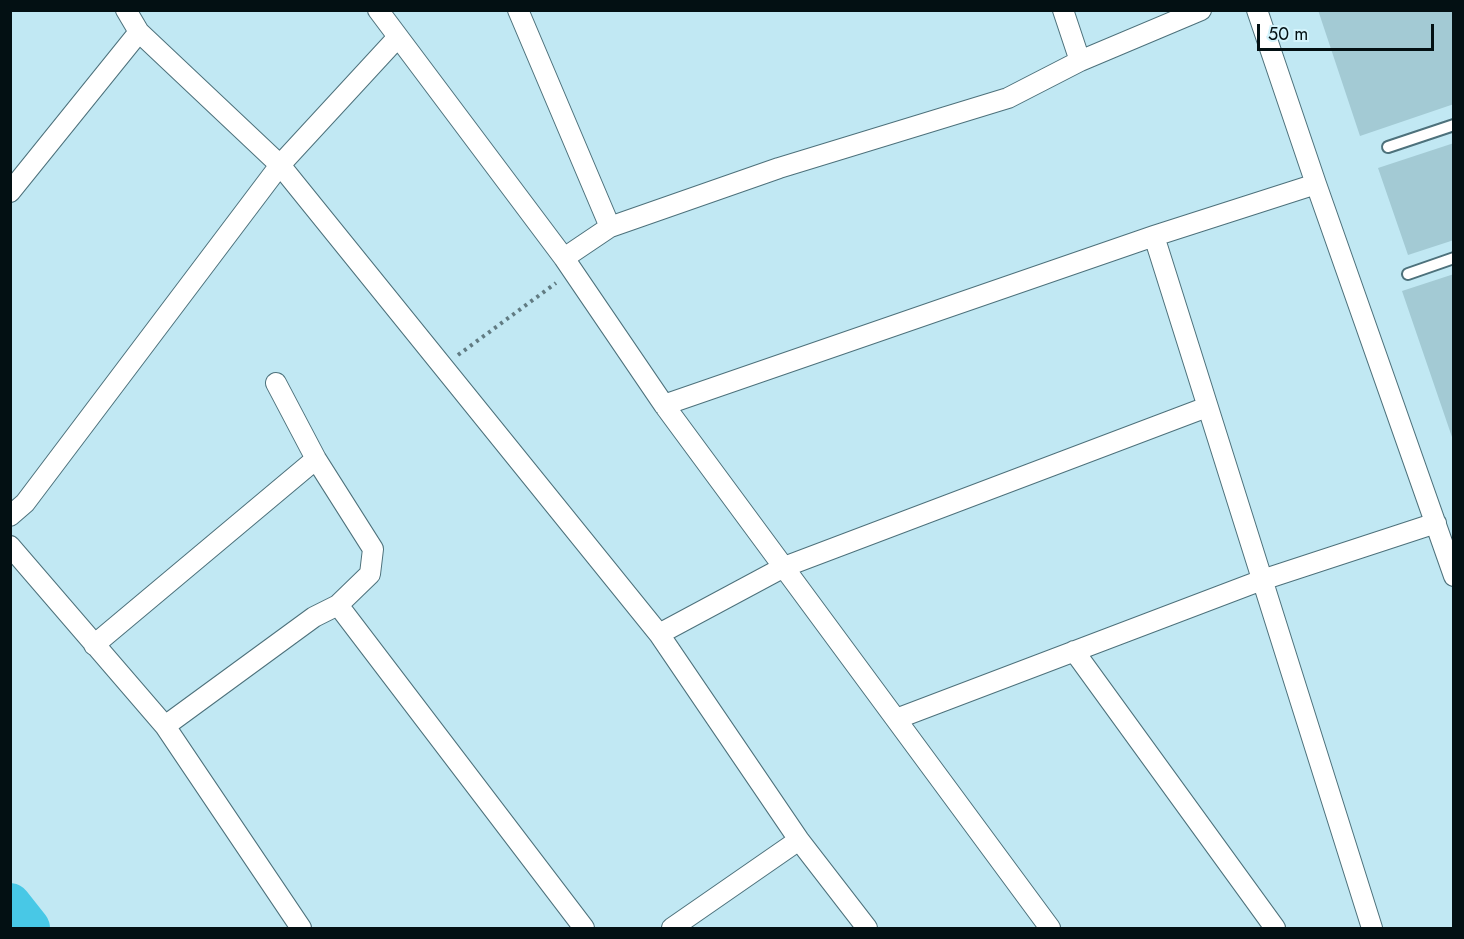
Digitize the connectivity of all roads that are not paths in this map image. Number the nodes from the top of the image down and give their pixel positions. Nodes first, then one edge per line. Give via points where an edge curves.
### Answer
1 (126, 10) edge
2 (378, 10) edge
3 (518, 10) edge
4 (1063, 10) edge
5 (1201, 10) edge
6 (1257, 10) edge
7 (140, 32) junction
8 (398, 37) junction
9 (1080, 61) junction
10 (1454, 125) edge
11 (1388, 147) dead end
12 (280, 165) junction
13 (1316, 184) junction
14 (10, 192) edge
15 (610, 227) junction
16 (1154, 236) junction
17 (1454, 258) edge
18 (568, 264) junction
19 (1408, 274) dead end
20 (276, 383) dead end
21 (664, 405) junction
22 (1207, 407) junction
23 (316, 459) junction
24 (10, 516) edge
25 (1436, 524) junction
26 (10, 546) edge
27 (784, 567) junction
28 (1454, 576) edge
29 (1262, 580) junction
30 (338, 605) junction
31 (659, 634) junction
32 (94, 645) junction
33 (1074, 651) junction
34 (896, 719) junction
35 (165, 726) junction
36 (799, 840) junction
37 (301, 928) edge
38 (584, 928) edge
39 (672, 928) edge
40 (867, 928) edge
41 (1050, 928) edge
42 (1275, 928) edge
43 (1372, 928) edge

1 - 7 street
2 - 8 street
3 - 15 street
4 - 9 street
5 - 9 street
6 - 13 street
7 - 12 street
7 - 14 street
8 - 12 street
8 - 18 street
9 - 15 street via 1008,98 779,168
10 - 11 lane
12 - 24 street via 24,503
12 - 31 street
13 - 16 street
13 - 25 street
15 - 18 street
16 - 21 street
16 - 22 street
17 - 19 lane
18 - 21 street
20 - 23 street
21 - 27 street
22 - 27 street
22 - 29 street
23 - 30 street via 373,549 370,573
23 - 32 street
25 - 28 street
25 - 29 street
26 - 32 street
27 - 31 street
27 - 34 street
29 - 33 street
29 - 43 street
30 - 35 street via 314,617
30 - 38 street
31 - 36 street
32 - 35 street
33 - 34 street
33 - 42 street
34 - 41 street
35 - 37 street
36 - 39 street
36 - 40 street

